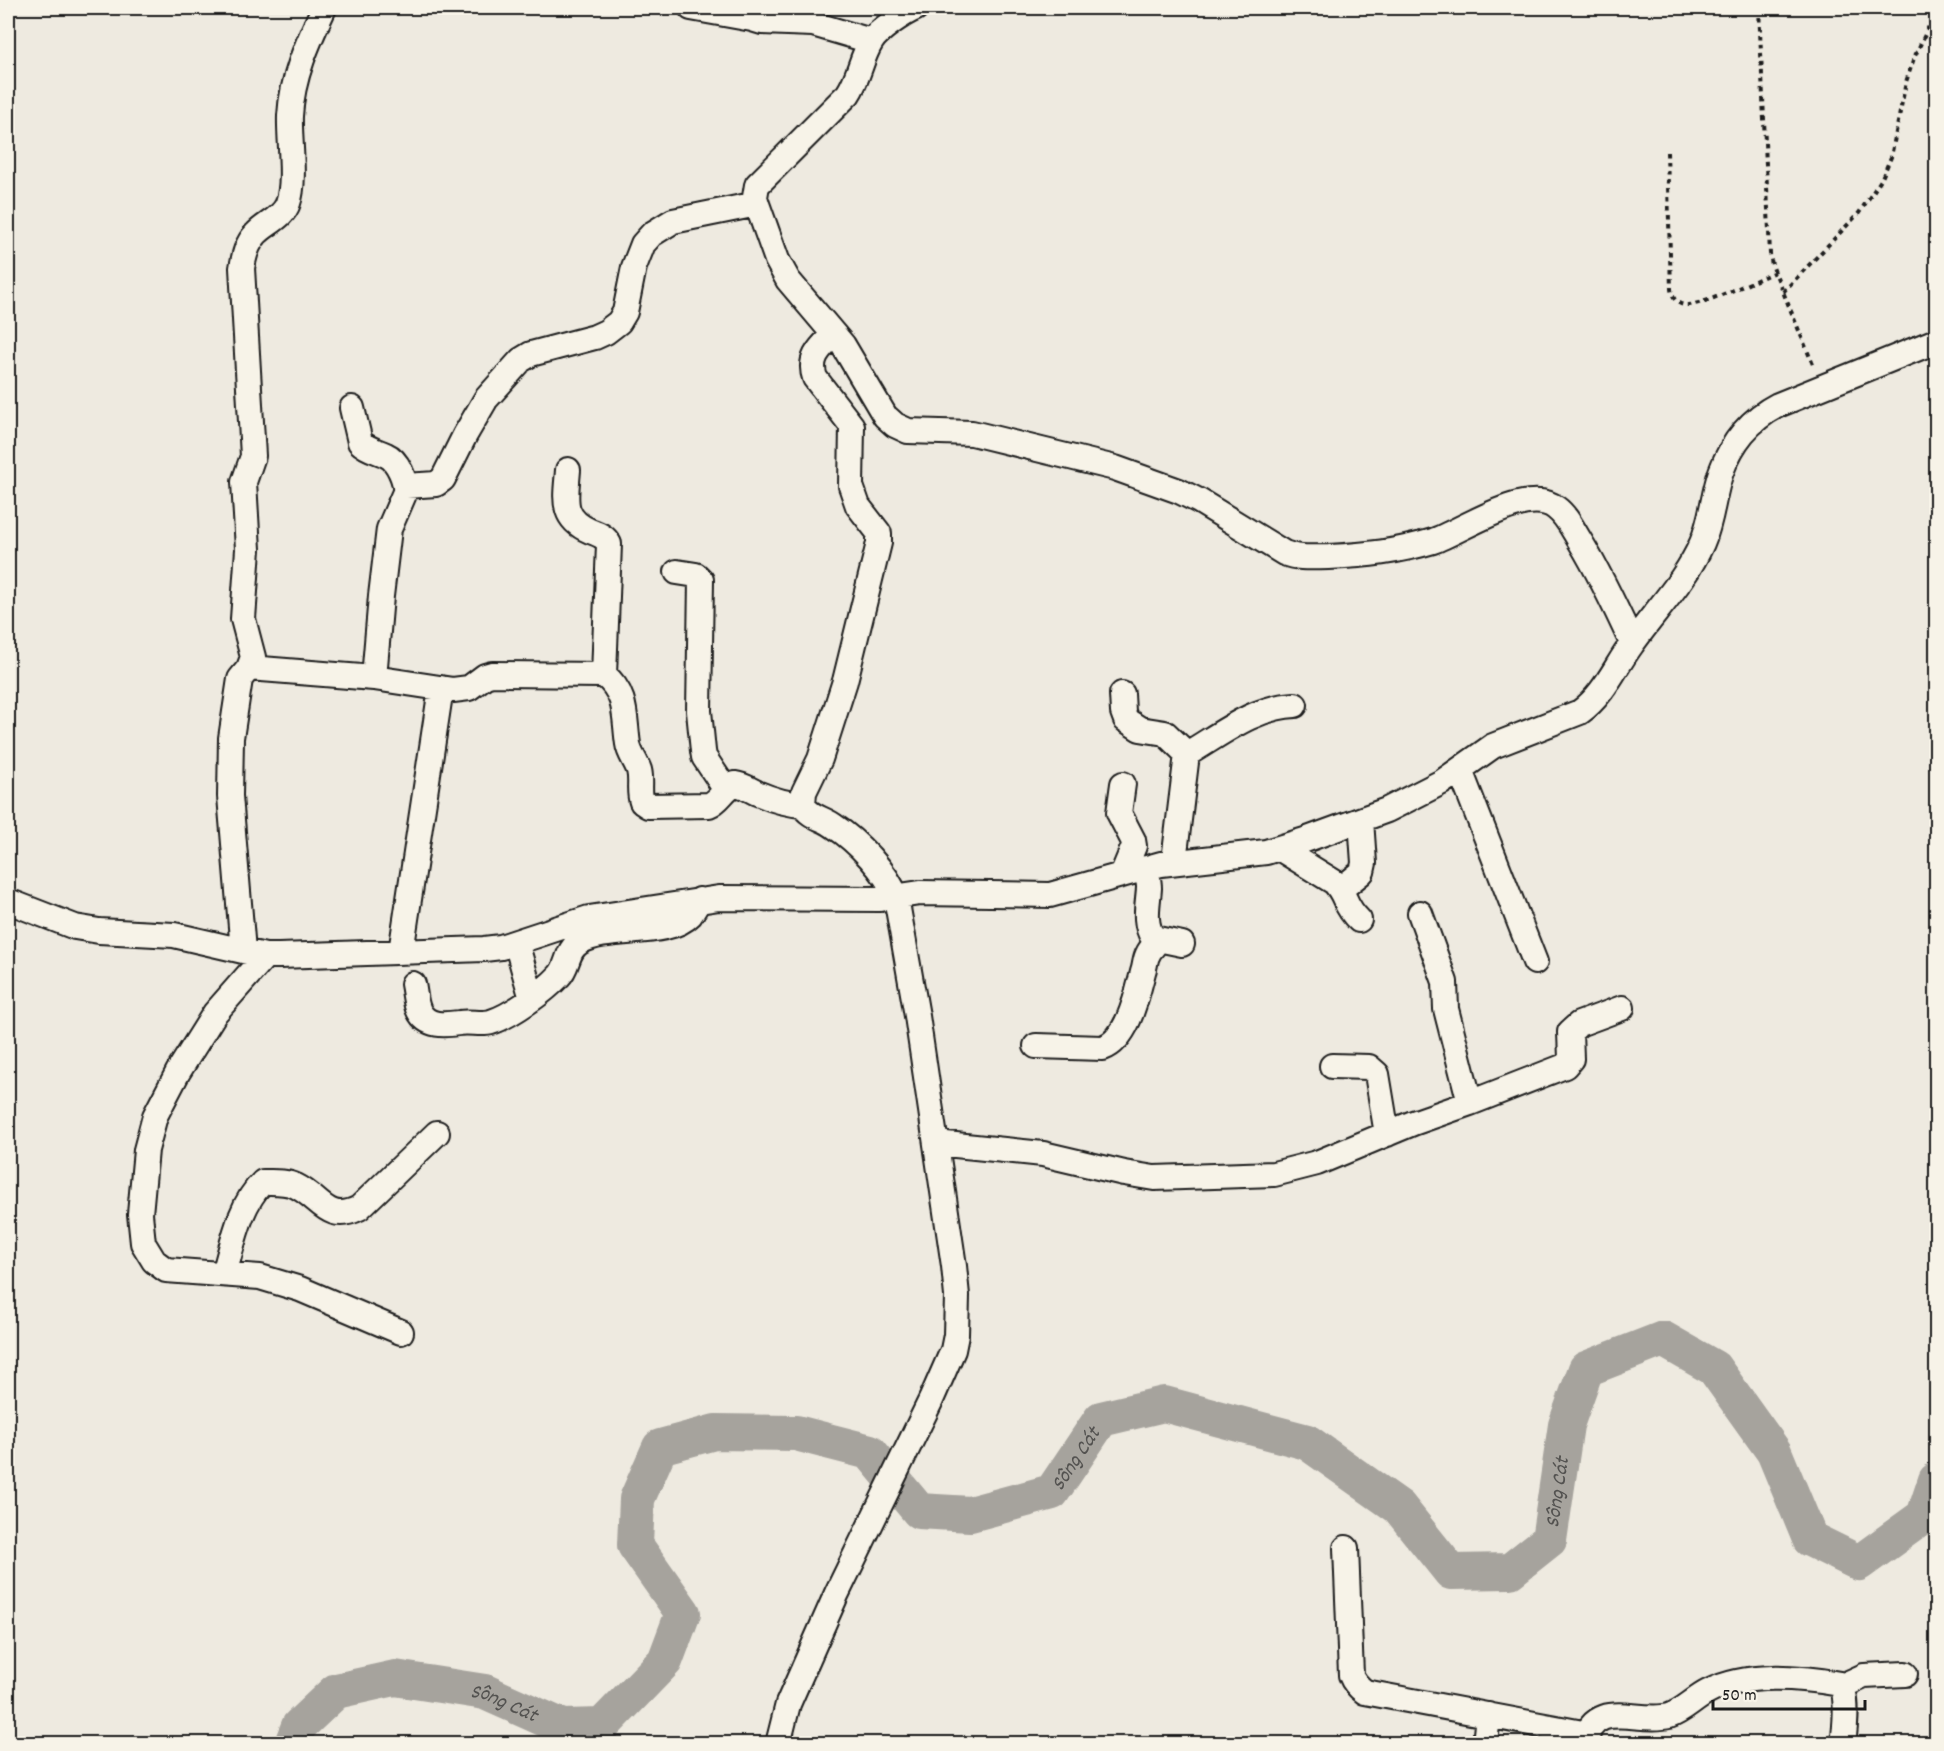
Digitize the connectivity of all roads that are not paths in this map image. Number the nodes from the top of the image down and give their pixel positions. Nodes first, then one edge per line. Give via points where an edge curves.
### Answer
1 (324, 8) edge
2 (691, 8) edge
3 (916, 8) edge
4 (871, 40) junction
5 (757, 204) junction
6 (833, 335) junction
7 (1936, 341) edge
8 (352, 408) dead end
9 (568, 470) dead end
10 (406, 486) junction
11 (677, 572) dead end
12 (1632, 643) junction
13 (249, 668) junction
14 (604, 675) junction
15 (374, 678) junction
16 (441, 688) junction
17 (1122, 694) dead end
18 (1295, 705) dead end
19 (1187, 754) junction
20 (1460, 770) junction
21 (1122, 784) dead end
22 (726, 790) junction
23 (803, 806) junction
24 (1361, 820) junction
25 (1279, 848) junction
26 (1174, 861) junction
27 (1146, 868) junction
28 (1122, 874) junction
29 (1341, 889) junction
30 (896, 897) junction
31 (700, 900) junction
32 (8, 901) edge
33 (1420, 912) dead end
34 (1359, 920) dead end
35 (516, 942) junction
36 (401, 952) junction
37 (254, 953) junction
38 (1535, 962) dead end
39 (413, 984) dead end
40 (532, 999) junction
41 (1622, 1008) dead end
42 (1036, 1046) dead end
43 (1332, 1066) dead end
44 (1470, 1103) junction
45 (437, 1133) dead end
46 (1387, 1134) junction
47 (936, 1143) junction
48 (224, 1274) junction
49 (401, 1332) dead end
50 (1346, 1548) dead end
51 (1905, 1674) dead end
52 (1842, 1686) junction
53 (1488, 1715) junction
54 (1586, 1739) edge
55 (778, 1743) edge
56 (1485, 1743) edge
57 (1843, 1743) edge

1 - 13 street via 302,57 294,87 288,205 250,242 242,268 252,456 244,482 248,549 243,619 253,657
2 - 4 street via 762,22 813,24
3 - 4 street
4 - 5 street via 848,94 757,185
5 - 6 street via 788,280
5 - 10 street via 673,221 652,234 643,244 634,267 625,312 619,322 595,337 521,360 486,399 443,479 436,484
6 - 12 street via 843,345 885,416 902,429 972,433 1115,468 1199,501 1293,557 1392,552 1435,540 1520,504 1550,504 1564,516 1591,560
6 - 23 street via 816,352 813,373 852,426 850,486 858,506 879,533 879,543 845,681 820,759 804,792
7 - 12 street via 1778,405 1746,426 1721,473 1710,524 1701,545
8 - 10 street via 360,442 389,456
9 - 14 street via 569,515 609,544
10 - 15 street via 389,529
11 - 22 street via 696,575 701,580 699,711 703,751
12 - 20 street via 1587,707 1494,746
13 - 15 street
13 - 37 street via 240,679 231,738 230,796
14 - 16 street via 492,674 465,689
14 - 22 street via 612,682 626,712 628,746 639,770 642,802 648,806 709,806
15 - 16 street
16 - 36 street
17 - 19 street via 1126,720 1140,729 1165,733
18 - 19 street via 1277,706 1247,718
19 - 26 street
20 - 24 street
20 - 38 street
21 - 28 street via 1119,813 1134,846
22 - 23 street via 732,784 743,785 759,794
23 - 30 street via 810,814 836,826 863,852 887,879
24 - 25 street
24 - 29 street via 1362,872
25 - 26 street
25 - 29 street
26 - 27 street
27 - 28 street
27 - 42 street via 1147,923 1153,938 1171,942 1148,954 1136,1002 1122,1033 1103,1048
28 - 30 street via 1050,895 920,893
29 - 34 street via 1345,903
30 - 31 street
30 - 47 street
31 - 35 street via 589,918
31 - 40 street via 681,921 580,942 572,948 558,977
32 - 37 street via 75,927 174,935
33 - 44 street via 1445,982 1446,1009
35 - 36 street via 484,949
35 - 40 street
36 - 37 street
37 - 48 street via 178,1072 155,1116 146,1150 140,1214 143,1243 154,1261 166,1270
39 - 40 street via 420,1012 428,1021 445,1026 490,1023
41 - 44 street via 1579,1024 1570,1032 1571,1059 1564,1066
43 - 46 street via 1369,1067 1377,1074
44 - 46 street
45 - 48 street via 359,1208 347,1214 336,1214 296,1186 263,1182 254,1190 241,1218
46 - 47 street via 1286,1173 1154,1178 1043,1154
47 - 55 street via 954,1266 957,1317 953,1350 837,1593 788,1704
48 - 49 street via 260,1277 300,1289
50 - 53 street via 1354,1683 1365,1692
51 - 52 street via 1864,1676
52 - 54 street via 1813,1680 1751,1680 1716,1689 1668,1716 1600,1717
52 - 57 street
53 - 54 street
53 - 56 street

